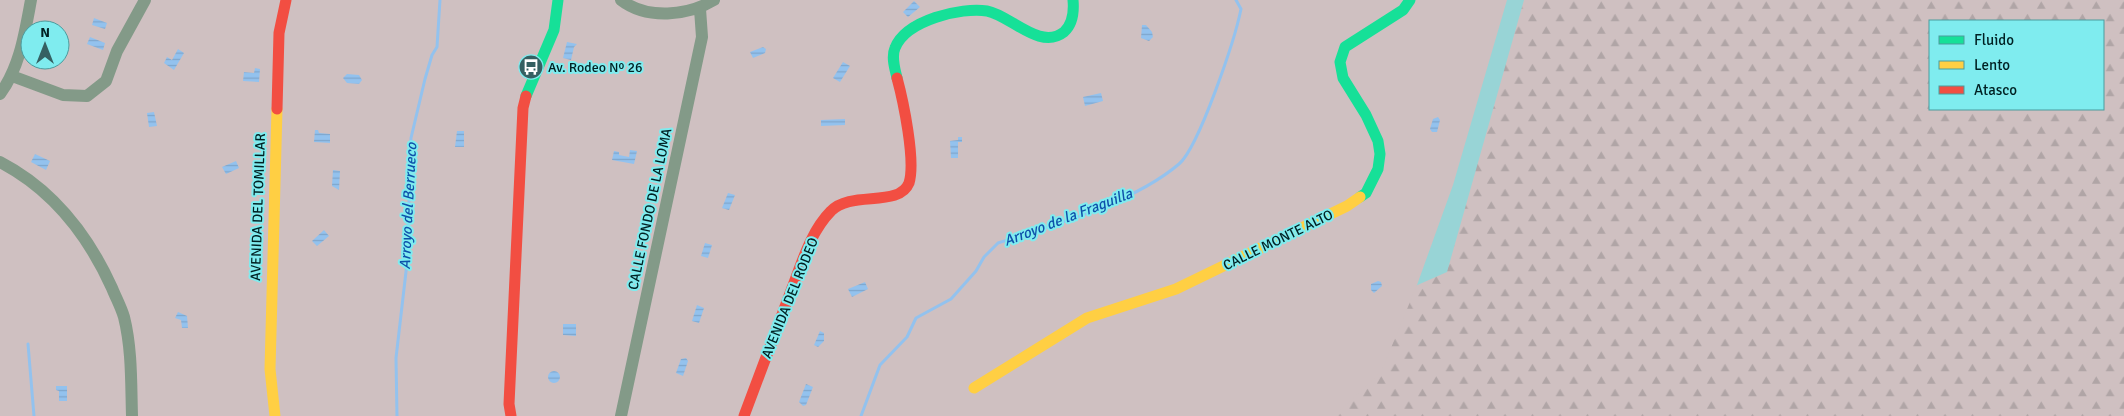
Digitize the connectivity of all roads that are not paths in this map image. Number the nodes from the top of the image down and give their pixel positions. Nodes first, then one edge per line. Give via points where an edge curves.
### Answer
1 (31, 0) edge
2 (145, 0) edge
3 (286, 0) edge
4 (558, 0) edge
5 (621, 0) edge
6 (714, 0) edge
7 (1073, 0) edge
8 (1410, 0) edge
9 (700, 9) junction
10 (12, 76) junction
11 (0, 94) edge
12 (0, 162) edge
13 (974, 388) dead end
14 (132, 416) edge
15 (275, 416) edge
16 (511, 416) edge
17 (621, 416) edge
18 (744, 416) edge

1 - 10 street
2 - 10 street via 117,51 106,81 88,96 63,95
3 - 15 street, AVENIDA DEL TOMILLAR via 279,33 272,250 270,369
4 - 16 street via 559,17 552,42 532,80 523,108
5 - 9 street via 644,12
6 - 9 street
7 - 18 street, AVENIDA DEL RODEO via 1072,24 1052,37 1038,36 999,14 976,11 928,20 902,37 895,48 894,61 909,137 910,181 905,192 895,197 844,200 832,210 811,239
8 - 13 street, CALLE MONTE ALTO via 1403,10 1345,46 1340,62 1343,78 1378,141 1378,169 1366,193 1347,206 1176,289 1087,318
9 - 17 street, CALLE FONDO DE LA LOMA via 702,37
10 - 11 street
12 - 14 street via 22,173 45,191 70,217 103,268 124,315 130,349

